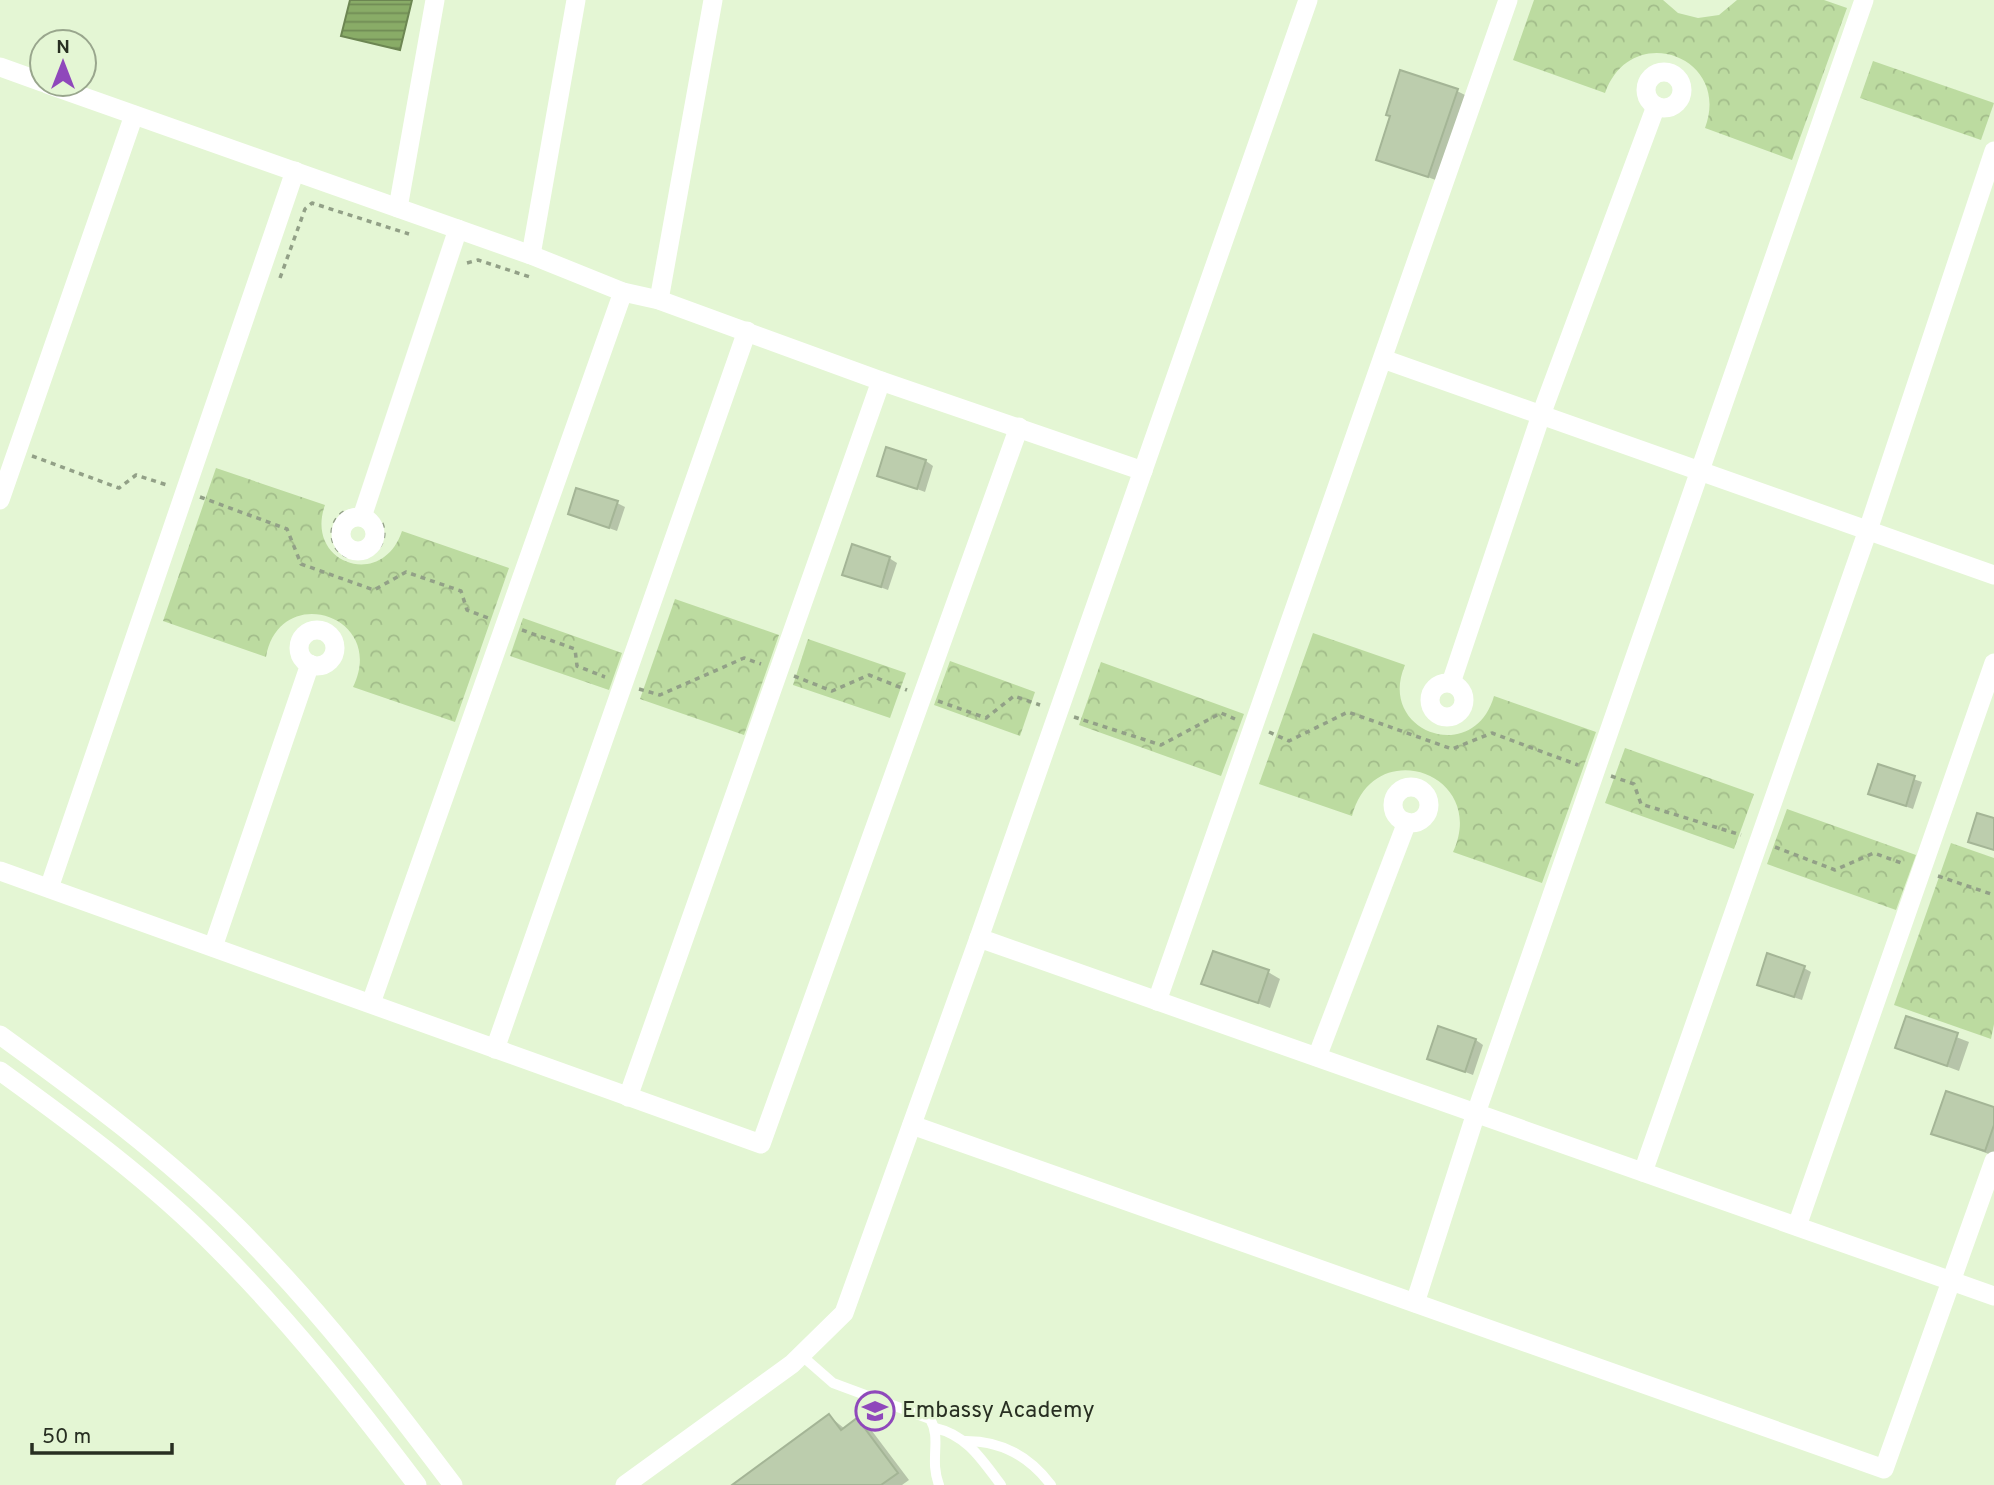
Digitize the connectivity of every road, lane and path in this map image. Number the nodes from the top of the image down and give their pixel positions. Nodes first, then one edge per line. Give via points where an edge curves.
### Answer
1 (435, 0) edge
2 (576, 0) edge
3 (713, 0) edge
4 (1308, 0) edge
5 (1508, 0) edge
6 (1864, 0) edge
7 (0, 67) edge
8 (28, 77) edge
9 (86, 98) edge
10 (1657, 106) dead end
11 (134, 115) junction
12 (1994, 151) edge
13 (295, 171) junction
14 (398, 208) junction
15 (458, 229) junction
16 (531, 255) junction
17 (623, 292) junction
18 (659, 300) junction
19 (747, 331) junction
20 (1382, 359) junction
21 (881, 381) junction
22 (1541, 415) junction
23 (1019, 427) junction
24 (17, 451) junction
25 (1143, 471) junction
26 (1701, 471) junction
27 (185, 491) junction
28 (0, 500) edge
29 (362, 517) dead end
30 (1868, 530) junction
31 (1994, 575) edge
32 (505, 624) junction
33 (1994, 663) edge
34 (310, 664) dead end
35 (779, 670) junction
36 (1451, 683) dead end
37 (631, 687) junction
38 (922, 695) junction
39 (635, 702) dead end
40 (1058, 712) junction
41 (1254, 726) junction
42 (1618, 764) dead end
43 (1605, 774) junction
44 (1407, 822) dead end
45 (1748, 823) dead end
46 (1750, 839) junction
47 (1921, 870) junction
48 (0, 871) edge
49 (49, 888) junction
50 (1994, 895) edge
51 (979, 938) junction
52 (213, 947) junction
53 (1157, 1001) junction
54 (371, 1003) junction
55 (0, 1035) edge
56 (495, 1049) junction
57 (1317, 1057) junction
58 (0, 1071) edge
59 (628, 1097) junction
60 (1476, 1113) junction
61 (912, 1125) junction
62 (1994, 1161) edge
63 (1643, 1172) junction
64 (1797, 1226) junction
65 (1952, 1281) junction
66 (1994, 1296) edge
67 (1415, 1303) junction
68 (801, 1356) junction
69 (935, 1428) junction
70 (965, 1441) junction
71 (416, 1485) edge
72 (453, 1485) edge
73 (625, 1485) edge
74 (939, 1485) edge
75 (1001, 1485) edge
76 (1051, 1485) edge

1 - 14 street
2 - 16 street
3 - 18 street
4 - 25 street
5 - 20 street
6 - 26 street
7 - 8 street
9 - 11 street
10 - 22 street
11 - 13 street
11 - 24 street
12 - 30 street
13 - 14 street
13 - 27 street
14 - 15 street
15 - 16 street
15 - 29 street
16 - 17 street
17 - 18 street
17 - 32 street
18 - 19 street
19 - 21 street
19 - 37 street
20 - 22 street
20 - 41 street
21 - 23 street
21 - 35 street
22 - 26 street
22 - 36 street
23 - 25 street
23 - 38 street
24 - 27 path via 119,488 135,475
24 - 28 street
25 - 40 street
26 - 30 street
26 - 43 street
27 - 32 path via 287,529 301,564 374,590 407,572 461,591 467,610
27 - 49 street
30 - 31 street
30 - 46 street
32 - 37 path via 575,649 577,666
32 - 54 street
33 - 47 street
34 - 52 street
35 - 37 path via 744,658 660,695
35 - 38 path via 832,691 869,675
35 - 59 street
37 - 39 path
37 - 56 street
38 - 40 path via 986,718 1014,696
38 - 59 street via 761,1144
40 - 41 path via 1161,745 1221,713
40 - 51 street
41 - 43 path via 1289,741 1348,712 1452,749 1492,733
41 - 53 street
42 - 43 path
43 - 46 path via 1634,784 1641,804
43 - 60 street
44 - 57 street
45 - 46 path
46 - 47 path via 1835,870 1874,853
46 - 63 street
47 - 50 path
47 - 64 street
48 - 49 street
49 - 52 street
51 - 53 street
51 - 61 street
52 - 54 street
53 - 57 street
54 - 56 street
55 - 72 street via 120,1122 239,1228 358,1359
56 - 59 street
57 - 60 street
58 - 71 street via 101,1144 218,1249 335,1377
60 - 63 street
60 - 67 street
61 - 67 street
61 - 68 street via 844,1313
62 - 65 street
63 - 64 street
64 - 65 street
65 - 66 street
65 - 67 street via 1884,1469
68 - 69 lane via 833,1383 930,1419
68 - 73 street
69 - 70 lane
69 - 74 lane via 933,1457
70 - 75 lane
70 - 76 lane via 1004,1447 1031,1462

